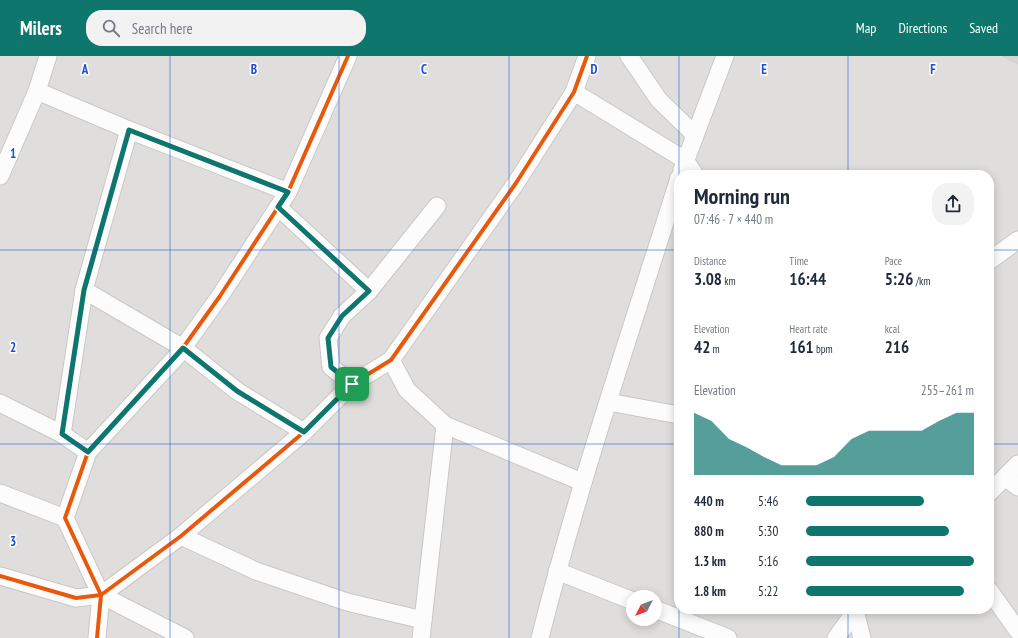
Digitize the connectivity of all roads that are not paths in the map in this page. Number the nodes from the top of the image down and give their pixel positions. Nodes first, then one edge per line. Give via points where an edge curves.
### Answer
1 (48, 56) edge
2 (348, 56) edge
3 (587, 56) edge
4 (629, 56) edge
5 (725, 56) edge
6 (37, 90) junction
7 (574, 92) junction
8 (129, 130) junction
9 (695, 135) junction
10 (682, 167) edge
11 (0, 176) edge
12 (288, 192) junction
13 (674, 194) edge
14 (437, 206) dead end
15 (278, 207) junction
16 (1018, 240) edge
17 (994, 257) edge
18 (84, 290) junction
19 (369, 291) junction
20 (183, 348) junction
21 (390, 360) junction
22 (352, 384) junction
23 (608, 402) junction
24 (0, 403) edge
25 (674, 414) edge
26 (445, 425) junction
27 (304, 432) junction
28 (62, 434) junction
29 (88, 452) junction
30 (1018, 464) edge
31 (582, 482) junction
32 (1012, 482) edge
33 (994, 491) edge
34 (0, 493) edge
35 (65, 518) junction
36 (181, 536) junction
37 (557, 571) junction
38 (0, 576) edge
39 (101, 596) junction
40 (994, 597) edge
41 (626, 598) edge
42 (662, 613) edge
43 (853, 614) edge
44 (857, 614) edge
45 (423, 620) junction
46 (1018, 631) edge
47 (97, 638) edge
48 (185, 638) edge
49 (421, 638) edge
50 (540, 638) edge
51 (728, 638) edge
52 (836, 638) edge
53 (862, 638) edge

1 - 6 street
2 - 12 street
3 - 7 street
4 - 9 street via 659,100
5 - 9 street
6 - 8 street
6 - 11 street
7 - 10 street
7 - 21 street via 516,183
8 - 12 street
8 - 18 street
9 - 10 street
12 - 15 street
13 - 23 street
14 - 19 street
15 - 19 street
15 - 20 street
16 - 17 street
18 - 20 street
18 - 28 street
19 - 22 street via 342,316 328,338 331,367
20 - 27 street via 237,391
20 - 29 street
21 - 22 street
21 - 26 street via 407,390
22 - 27 street
23 - 25 street
23 - 31 street
24 - 28 street
26 - 31 street
26 - 45 street
27 - 36 street
28 - 29 street
29 - 35 street
30 - 32 street
31 - 37 street
32 - 33 street
34 - 35 street
35 - 39 street
36 - 39 street
36 - 45 street via 256,571 347,602
37 - 41 street
37 - 50 street
38 - 39 street via 76,598
39 - 47 street
39 - 48 street
40 - 46 street
42 - 51 street
43 - 52 street
44 - 53 street
45 - 49 street

